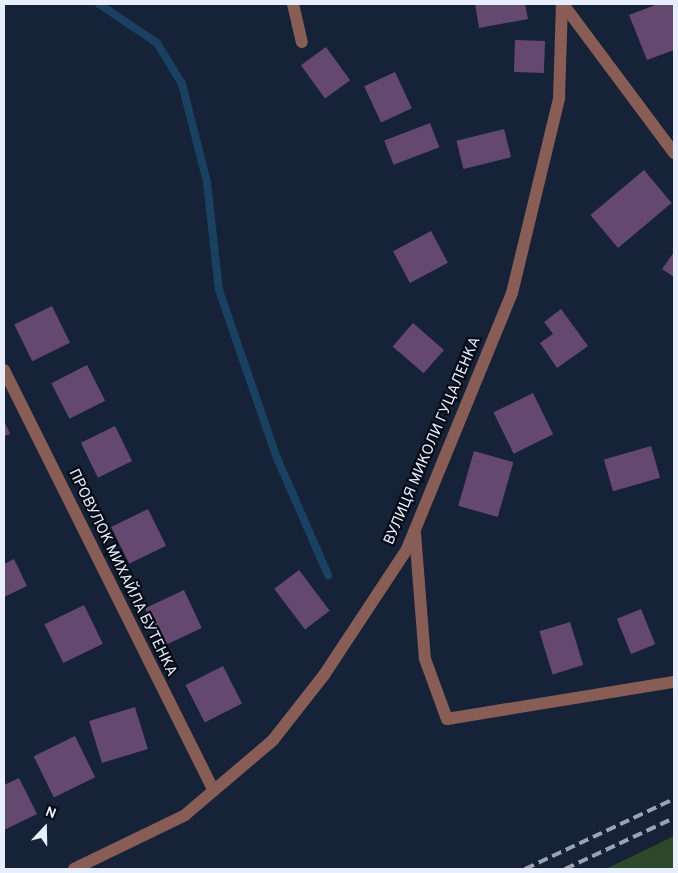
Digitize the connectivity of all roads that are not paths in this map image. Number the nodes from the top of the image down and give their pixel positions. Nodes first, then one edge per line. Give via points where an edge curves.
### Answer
1 (293, 4) edge
2 (562, 4) edge
3 (302, 42) dead end
4 (674, 153) edge
5 (4, 370) edge
6 (414, 530) junction
7 (674, 682) edge
8 (213, 789) junction
9 (74, 869) edge

1 - 3 street
2 - 4 street
2 - 6 street, ВУЛИЦЯ МИКОЛИ ГУЦАЛЕНКА via 560,98 512,293
5 - 8 street, ПРОВУЛОК МИХАЙЛА БУТЕНКА
6 - 7 street via 425,659 447,718
6 - 8 street, ВУЛИЦЯ МИКОЛИ ГУЦАЛЕНКА via 407,548 318,682 273,740
8 - 9 street, ВУЛИЦЯ МИКОЛИ ГУЦАЛЕНКА via 185,815

